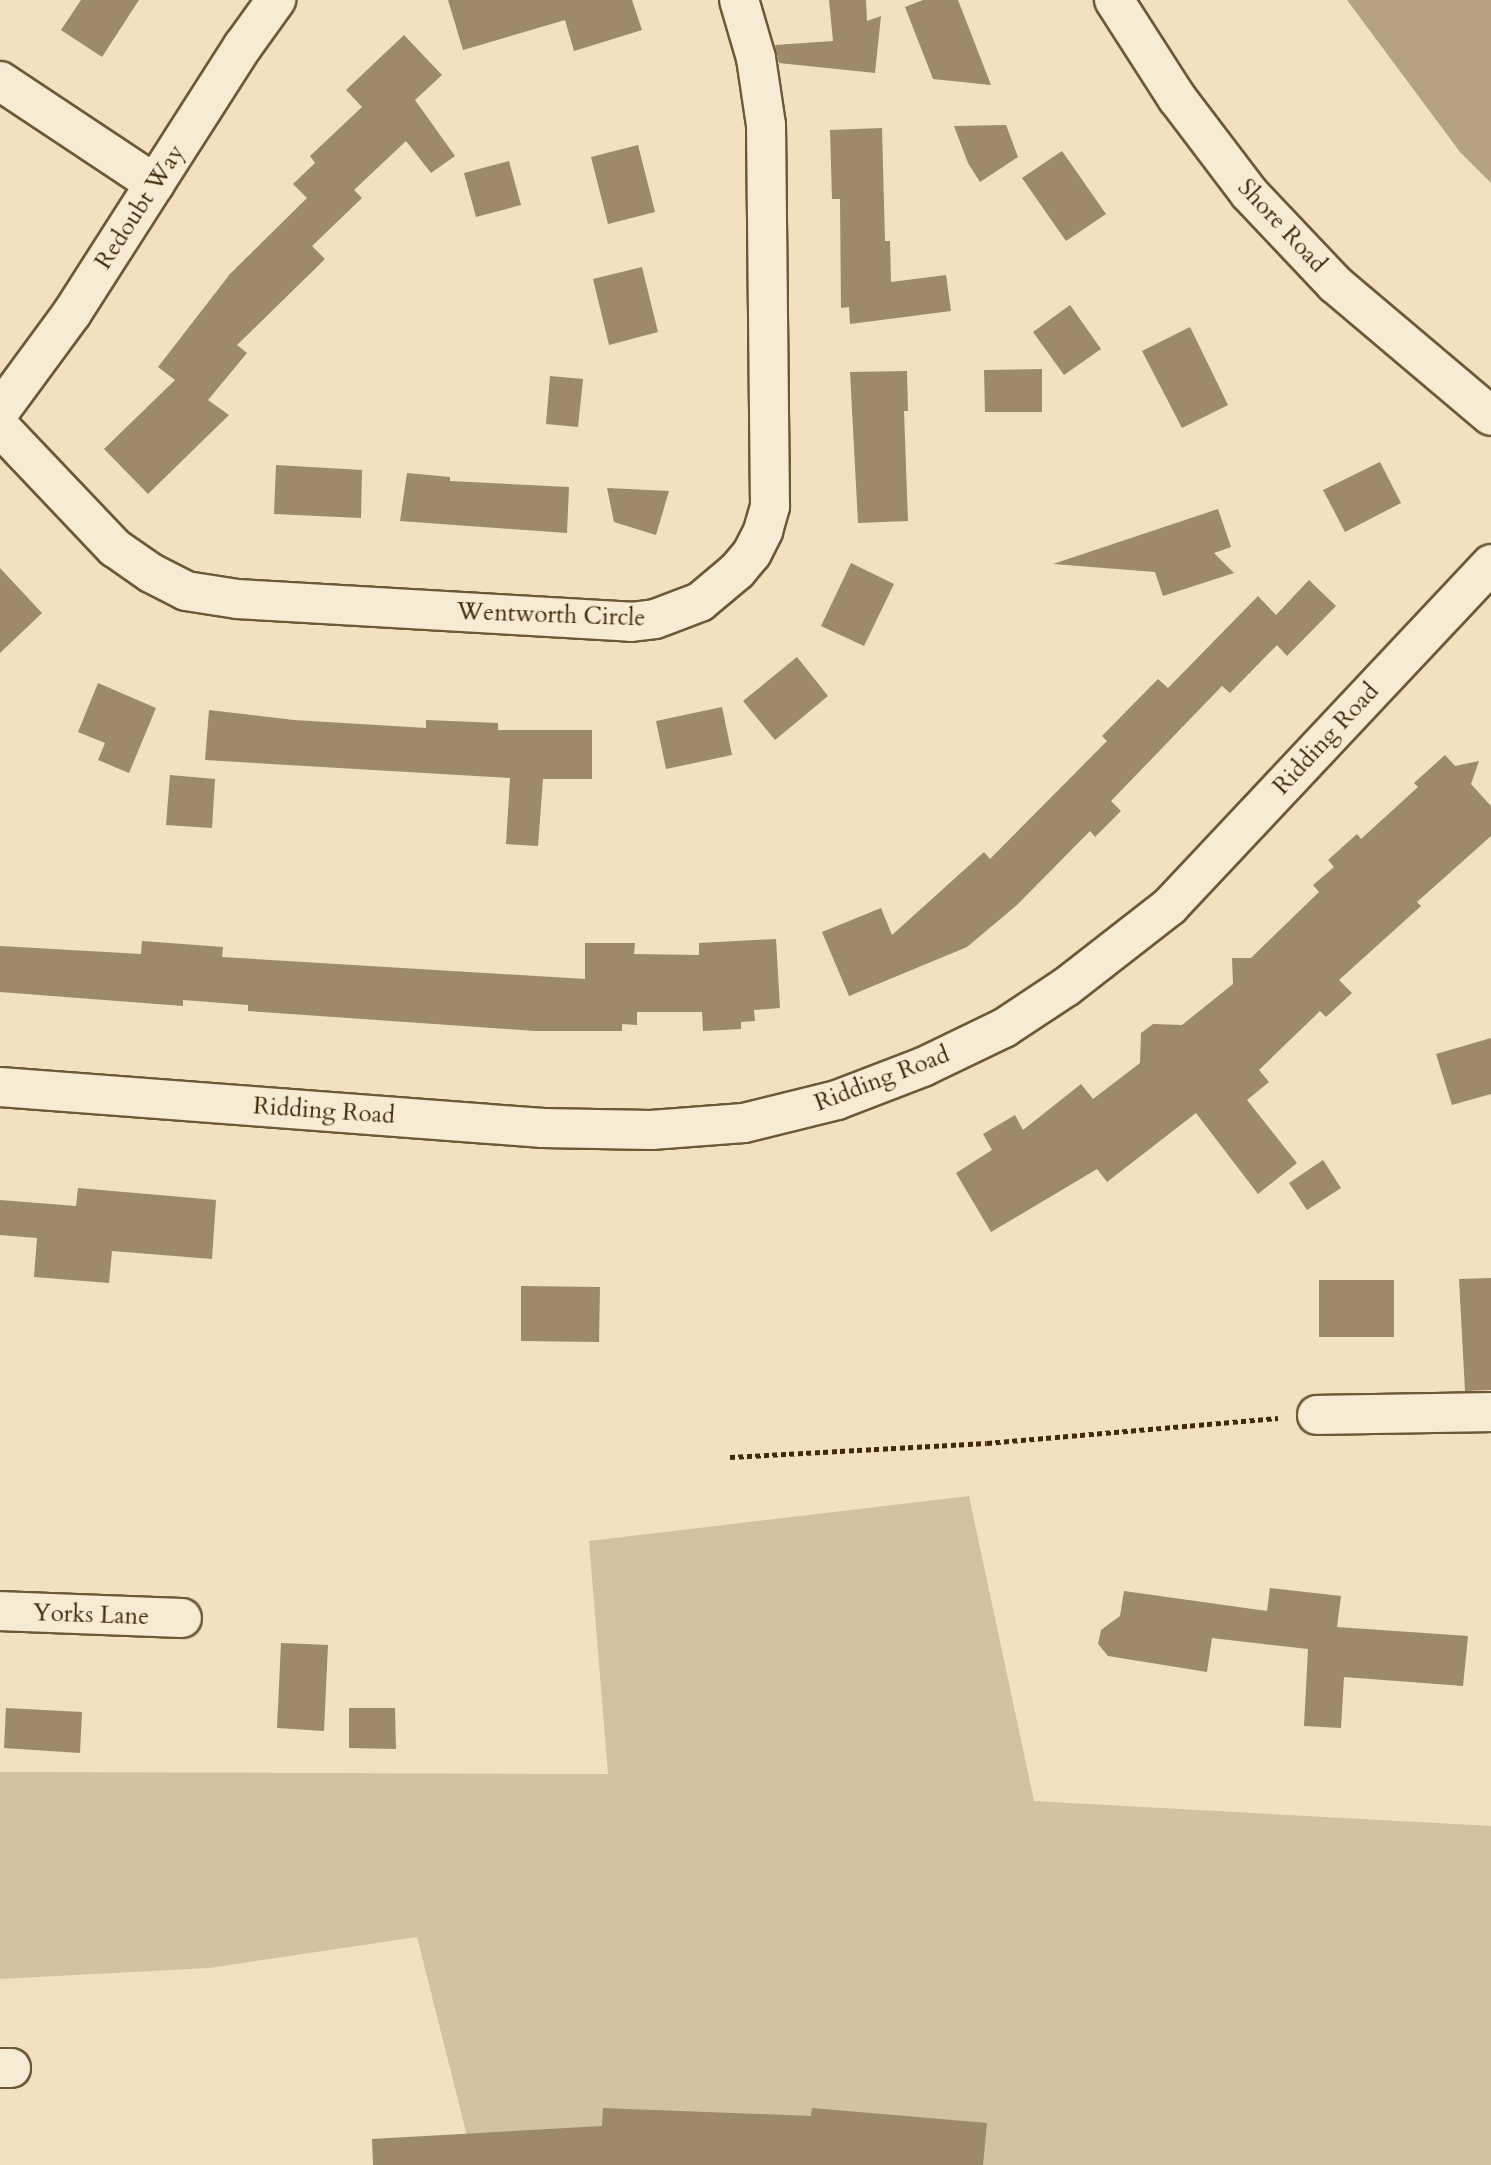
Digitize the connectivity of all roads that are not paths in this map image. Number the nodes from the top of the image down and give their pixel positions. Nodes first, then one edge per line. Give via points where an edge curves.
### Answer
1 (276, 0) edge
2 (739, 0) edge
3 (1114, 0) edge
4 (0, 81) edge
5 (155, 184) junction
6 (0, 411) edge
7 (1491, 416) edge
8 (0, 427) edge
9 (1491, 564) edge
10 (0, 1087) edge
11 (1491, 1412) edge
12 (1317, 1415) road end
13 (0, 1611) edge
14 (182, 1618) dead end

1 - 5 street, Redoubt Way
2 - 8 street, Wentworth Circle via 756,58 766,125 770,506 752,553 700,602 631,622 237,599 186,591 115,548
3 - 7 street, Shore Road via 1177,98 1249,193 1335,284
4 - 5 street
5 - 6 street, Redoubt Way via 72,313
9 - 10 street, Ridding Road via 1170,906 1066,987 1004,1028 923,1067 837,1100 744,1123 637,1130 543,1128
11 - 12 street
13 - 14 street, Yorks Lane

